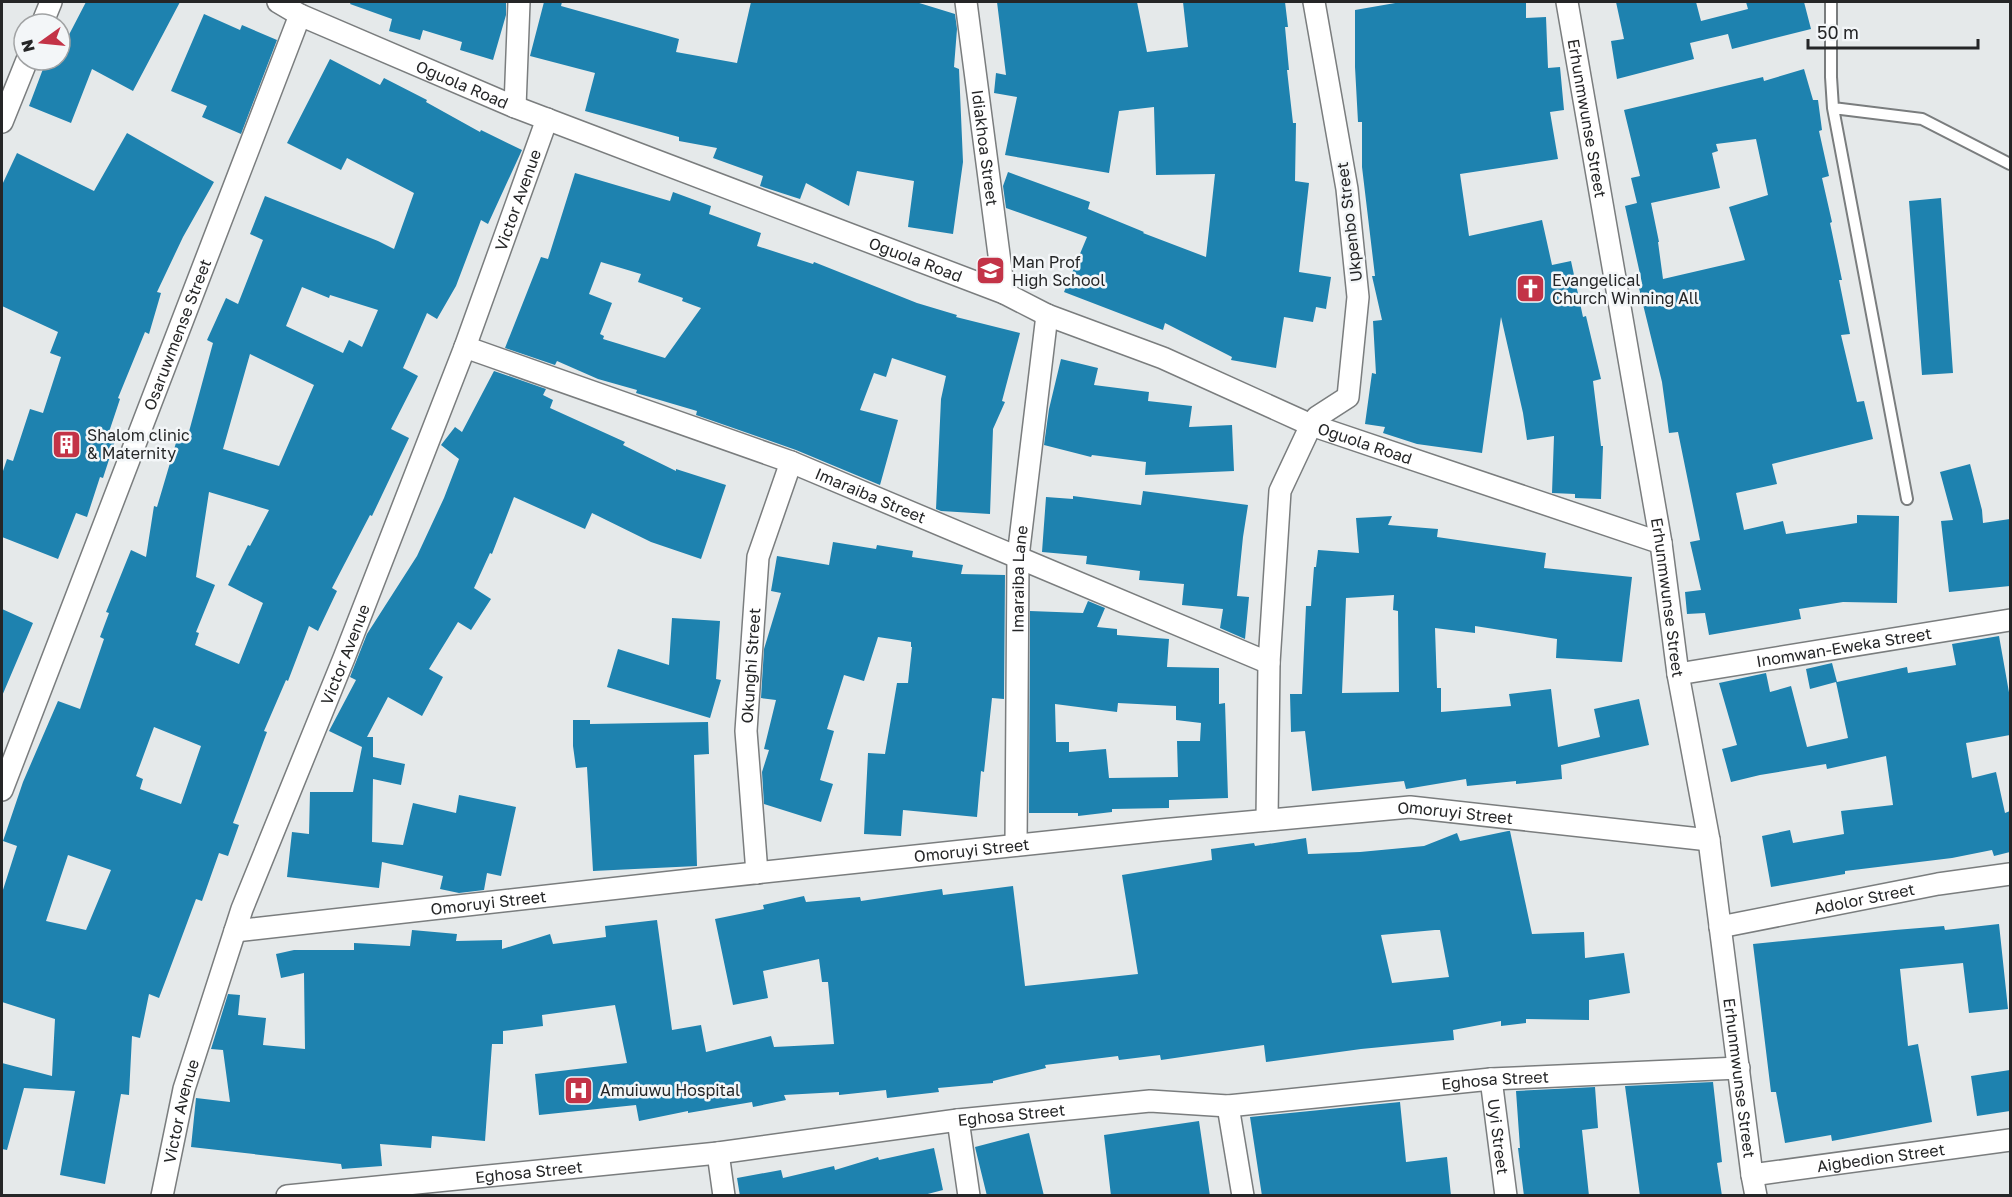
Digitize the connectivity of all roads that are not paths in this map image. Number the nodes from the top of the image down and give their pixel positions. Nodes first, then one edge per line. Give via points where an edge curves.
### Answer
1 (278, 2) edge
2 (519, 2) edge
3 (966, 2) edge
4 (1314, 2) edge
5 (1567, 2) edge
6 (1831, 2) edge
7 (300, 15) junction
8 (22, 72) edge
9 (515, 107) junction
10 (1833, 108) junction
11 (547, 119) junction
12 (2, 123) edge
13 (2010, 164) edge
14 (1004, 293) junction
15 (1047, 315) junction
16 (465, 347) junction
17 (1311, 425) junction
18 (791, 462) junction
19 (1907, 499) dead end
20 (1661, 543) junction
21 (1018, 557) junction
22 (2010, 620) edge
23 (1269, 663) junction
24 (1677, 674) junction
25 (2, 790) edge
26 (1267, 820) junction
27 (1709, 840) junction
28 (1016, 845) junction
29 (757, 873) junction
30 (2010, 874) edge
31 (1720, 927) junction
32 (235, 931) junction
33 (1739, 1068) junction
34 (1491, 1079) junction
35 (1228, 1106) junction
36 (958, 1119) junction
37 (2010, 1140) edge
38 (718, 1153) junction
39 (1754, 1185) edge
40 (162, 1196) edge
41 (287, 1196) edge
42 (724, 1196) edge
43 (969, 1196) edge
44 (1243, 1196) edge
45 (1506, 1196) edge

1 - 7 street, Oguola Road
2 - 9 street
3 - 14 street, Idiakhoa Street
4 - 17 street, Ukpenbo Street via 1347,189 1358,297 1348,397
5 - 20 street, Erhunmwunse Street
6 - 10 lane
7 - 9 street, Oguola Road
7 - 25 street, Osaruwmense Street
8 - 12 street
9 - 11 street, Oguola Road
10 - 13 lane via 1922,119
10 - 19 lane
11 - 14 street, Oguola Road
11 - 16 street, Victor Avenue
14 - 15 street, Oguola Road
15 - 17 street, Oguola Road via 1163,358
15 - 21 street, Imaraiba Lane
16 - 18 street, Imaraiba Street
16 - 32 street, Victor Avenue
17 - 20 street, Oguola Road
17 - 23 street via 1280,491
18 - 21 street, Imaraiba Street
18 - 29 street, Okunghi Street via 758,557 746,731
20 - 24 street, Erhunmwunse Street
21 - 23 street, Imaraiba Street
21 - 28 street, Imaraiba Lane
22 - 24 street, Inomwan-Eweka Street
23 - 26 street
24 - 27 street, Erhunmwunse Street
26 - 27 street, Omoruyi Street via 1410,807
26 - 28 street, Omoruyi Street
27 - 31 street, Erhunmwunse Street
28 - 29 street, Omoruyi Street
29 - 32 street, Omoruyi Street
30 - 31 street, Adolor Street via 1938,884
31 - 33 street, Erhunmwunse Street
32 - 40 street, Victor Avenue via 184,1089
33 - 34 street, Eghosa Street
33 - 39 street, Erhunmwunse Street
34 - 35 street, Eghosa Street
34 - 45 street, Uyi Street
35 - 36 street, Eghosa Street via 1150,1101
35 - 44 street
36 - 38 street, Eghosa Street
36 - 43 street
37 - 39 street, Aigbedion Street
38 - 41 street, Eghosa Street
38 - 42 street

